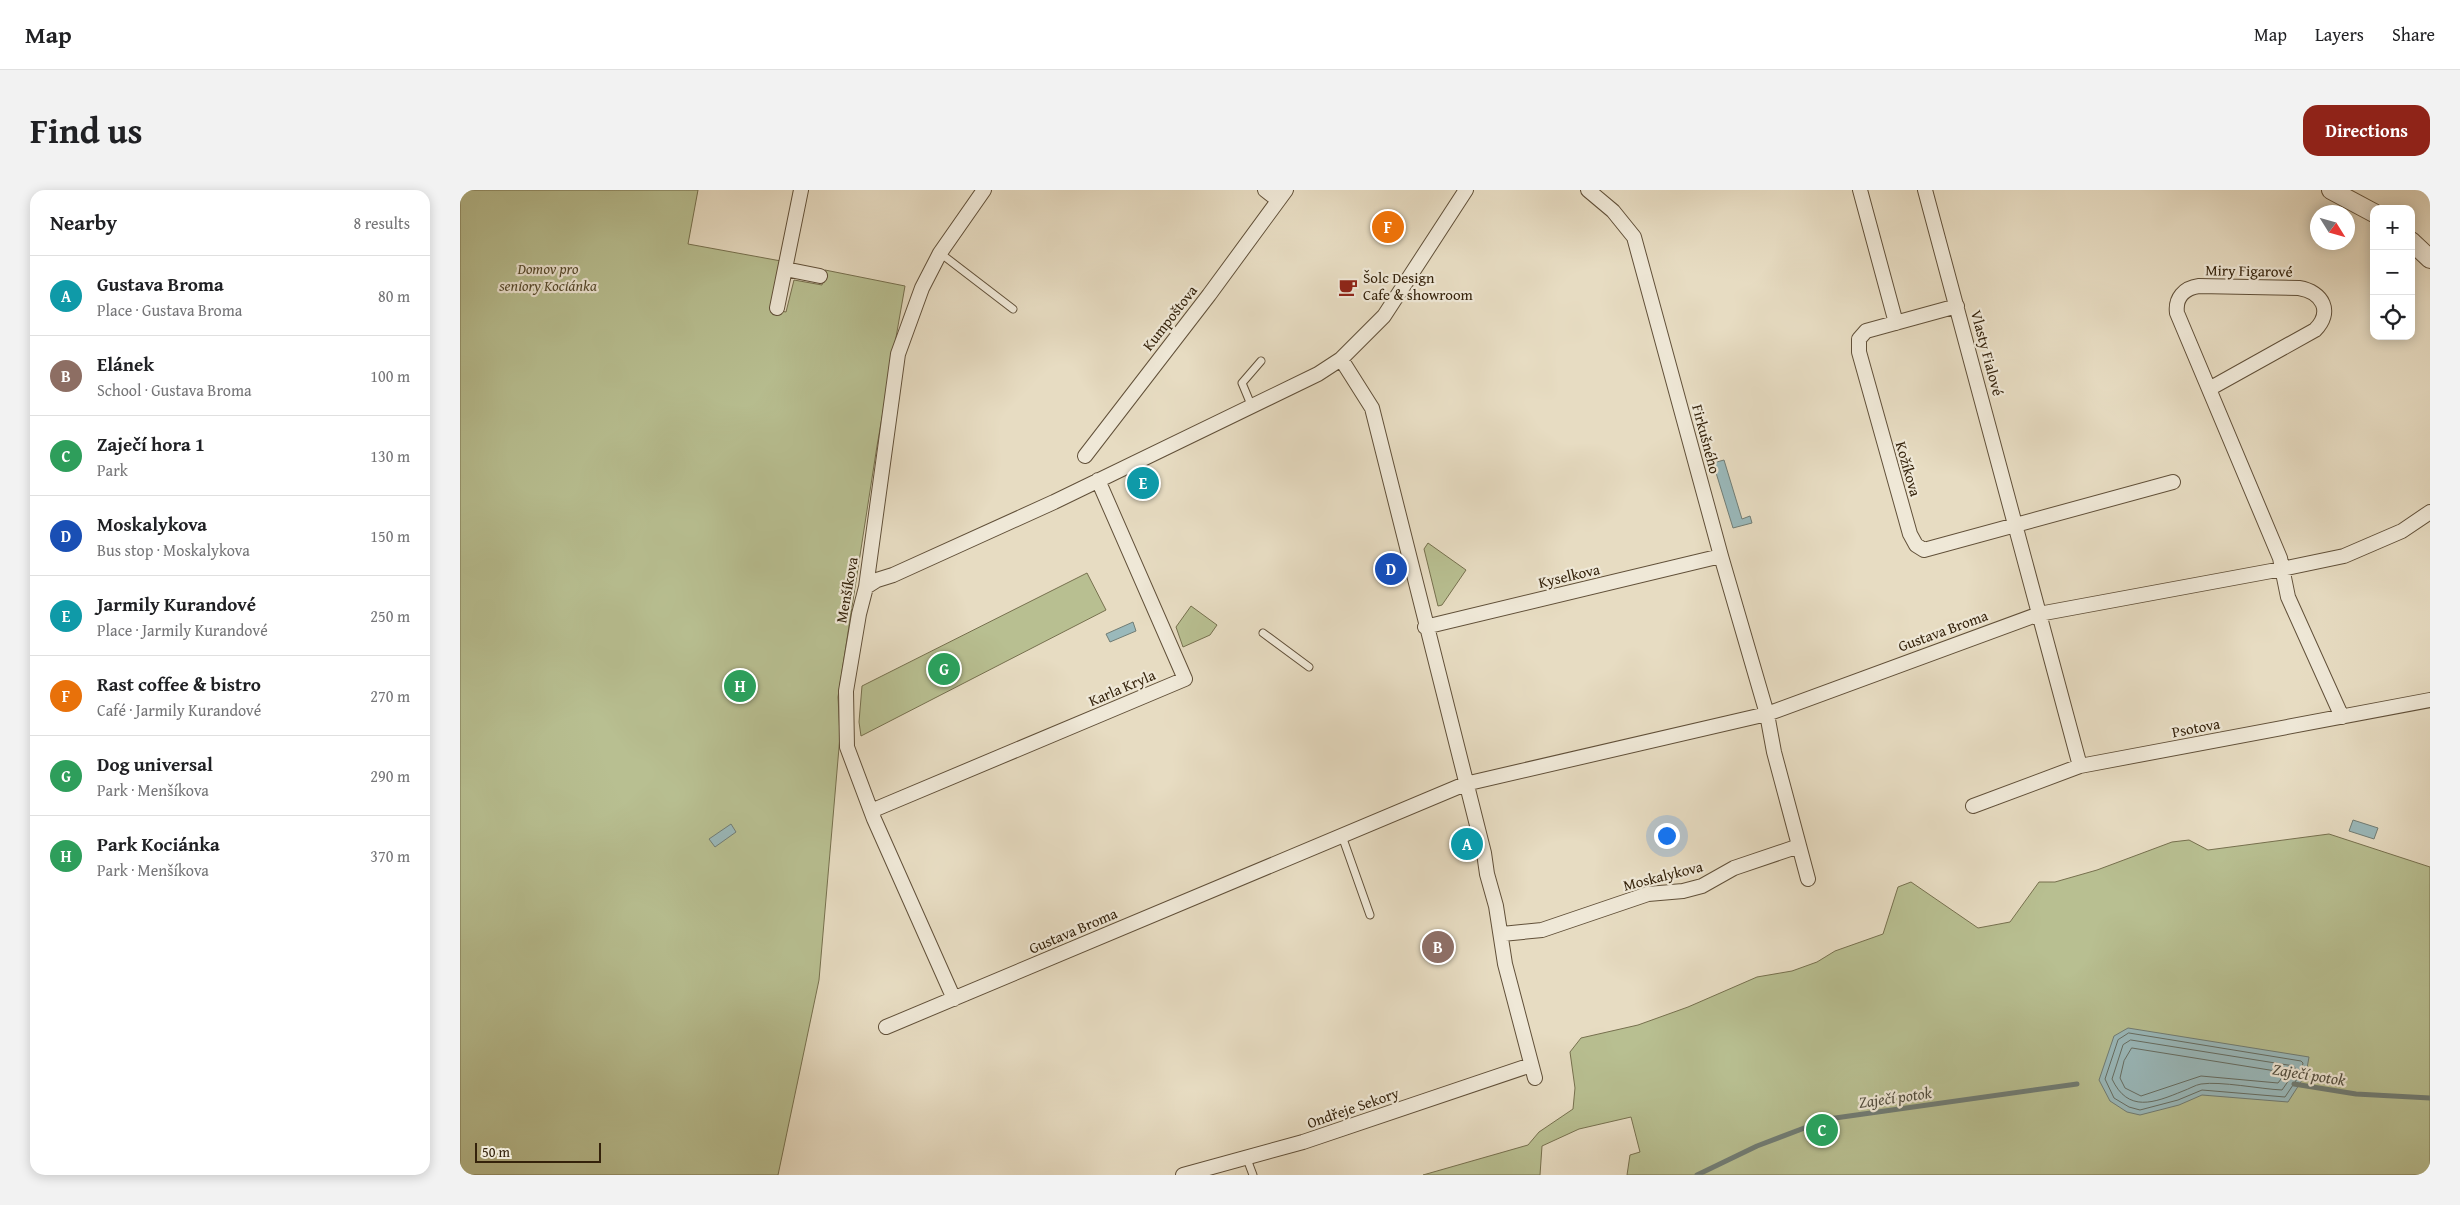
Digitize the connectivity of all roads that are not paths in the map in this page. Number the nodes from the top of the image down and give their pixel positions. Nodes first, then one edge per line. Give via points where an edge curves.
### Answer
1 (801, 190) edge
2 (984, 190) edge
3 (1265, 190) edge
4 (1466, 190) edge
5 (1588, 190) edge
6 (1860, 190) edge
7 (1925, 190) edge
8 (2330, 190) edge
9 (1282, 195) edge
10 (2370, 211) edge
11 (2415, 245) edge
12 (940, 253) junction
13 (2430, 259) edge
14 (785, 269) junction
15 (820, 276) dead end
16 (1957, 306) junction
17 (777, 308) dead end
18 (1013, 309) dead end
19 (1896, 323) junction
20 (1341, 359) junction
21 (1261, 361) dead end
22 (2209, 389) junction
23 (1252, 408) junction
24 (1085, 456) dead end
25 (1098, 480) junction
26 (2174, 482) dead end
27 (2430, 512) edge
28 (2016, 526) junction
29 (1721, 556) junction
30 (2282, 569) junction
31 (866, 587) junction
32 (2039, 614) junction
33 (1426, 627) junction
34 (1263, 633) dead end
35 (1309, 667) dead end
36 (2430, 700) edge
37 (1767, 714) junction
38 (2342, 717) junction
39 (2080, 766) junction
40 (1465, 784) junction
41 (1973, 806) dead end
42 (871, 811) junction
43 (1342, 836) junction
44 (1799, 846) junction
45 (1808, 879) dead end
46 (1370, 915) dead end
47 (1502, 934) junction
48 (954, 999) junction
49 (886, 1027) dead end
50 (1531, 1064) junction
51 (1535, 1078) dead end
52 (1247, 1159) junction
53 (1183, 1175) edge
54 (1253, 1175) edge

1 - 14 street
2 - 12 street, Menšíkova
3 - 9 street, Kumpoštova
4 - 20 street via 1384,316
5 - 29 street, Firkušného via 1613,211 1634,237
6 - 19 street
7 - 16 street, Vlasty Fialové
8 - 10 street
9 - 24 street, Kumpoštova
11 - 13 street
12 - 18 lane
12 - 31 street, Menšíkova via 922,288 898,354
14 - 15 street
14 - 17 street
16 - 19 street, Kožíkova
16 - 28 street, Vlasty Fialové
19 - 28 street, Kožíkova via 1866,331 1859,339 1859,352 1910,534 1916,545 1924,550
20 - 23 street
20 - 33 street via 1372,408
21 - 23 lane via 1242,383
22 - 22 street, Miry Figarové via 2177,314 2178,300 2189,288 2299,288 2319,296 2325,311 2321,324 2315,330
22 - 30 street, Miry Figarové
23 - 25 street
25 - 31 street
25 - 42 street, Karla Kryla via 1185,679
26 - 28 street
27 - 30 street, Gustava Broma via 2402,531 2344,556
28 - 32 street, Vlasty Fialové
29 - 33 street, Kyselkova
29 - 37 street, Firkušného
30 - 32 street, Gustava Broma
30 - 38 street, Miry Figarové via 2288,597
31 - 42 street, Menšíkova via 846,691 847,747
32 - 37 street, Gustava Broma
32 - 39 street, Vlasty Fialové
33 - 40 street
34 - 35 lane
36 - 38 street, Psotova
37 - 40 street, Gustava Broma
37 - 44 street
38 - 39 street, Psotova
39 - 41 street, Psotova
40 - 43 street, Gustava Broma
40 - 47 street
42 - 48 street, Menšíkova
43 - 46 lane
43 - 48 street, Gustava Broma
44 - 45 street
44 - 47 street, Moskalykova via 1734,868 1702,886 1648,894 1542,930
47 - 50 street via 1505,964
48 - 49 street, Gustava Broma
50 - 51 street
50 - 52 street, Ondřeje Sekory
52 - 53 street, Ondřeje Sekory
52 - 54 lane

